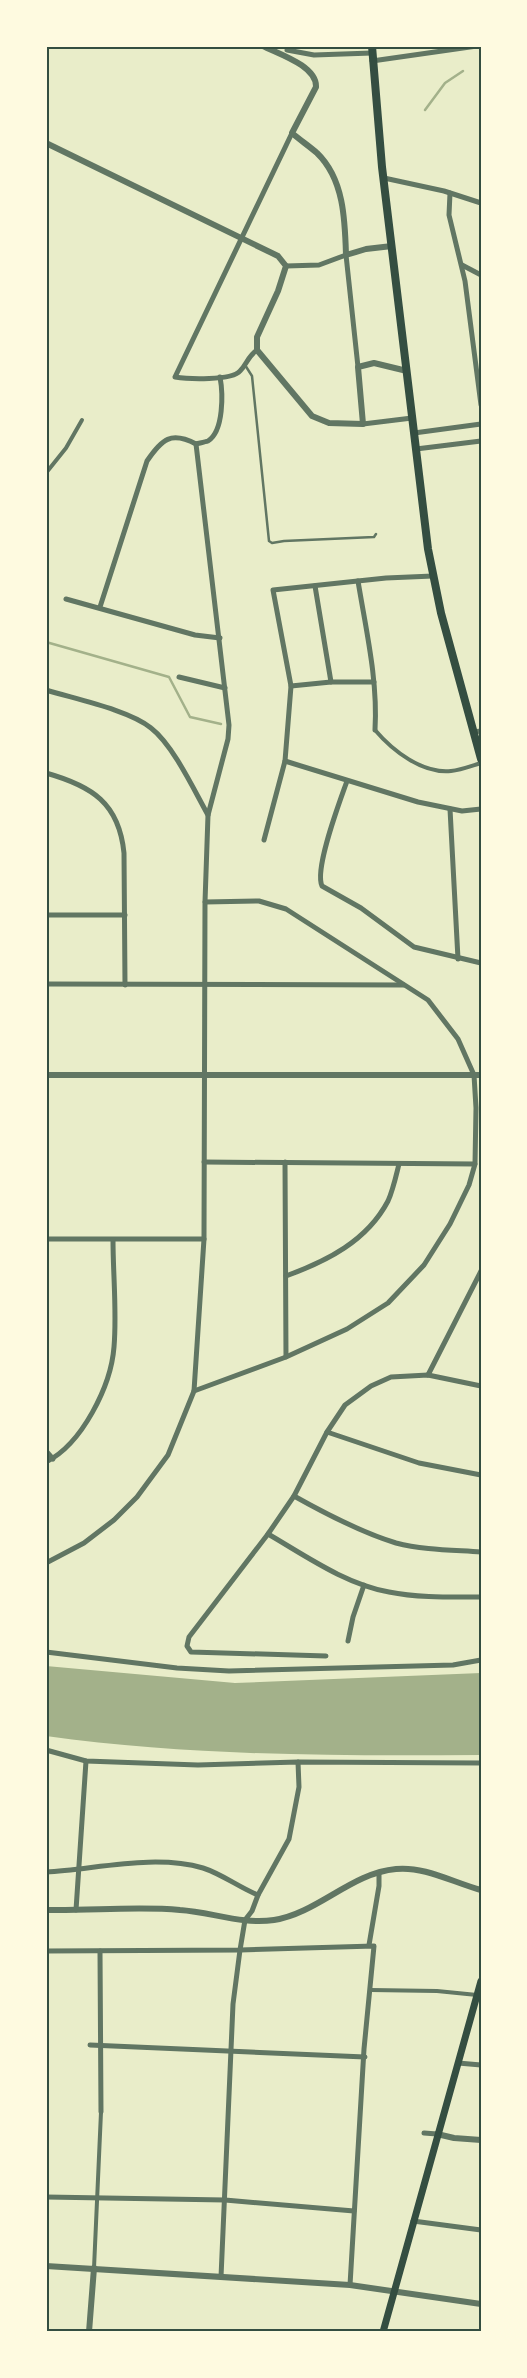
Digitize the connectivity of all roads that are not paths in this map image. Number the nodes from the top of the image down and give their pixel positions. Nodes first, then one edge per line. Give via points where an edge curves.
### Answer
1 (263, 46) edge
2 (477, 47) edge
3 (287, 50) dead end
4 (372, 53) edge
5 (292, 133) junction
6 (46, 143) edge
7 (384, 178) junction
8 (450, 193) junction
9 (481, 203) edge
10 (242, 238) junction
11 (392, 246) junction
12 (346, 255) junction
13 (462, 265) junction
14 (286, 266) junction
15 (481, 274) edge
16 (257, 350) junction
17 (244, 364) junction
18 (358, 367) junction
19 (407, 371) junction
20 (220, 377) junction
21 (481, 405) edge
22 (412, 418) junction
23 (82, 420) dead end
24 (363, 424) junction
25 (481, 424) edge
26 (414, 433) junction
27 (481, 441) edge
28 (196, 444) junction
29 (416, 449) junction
30 (46, 473) edge
31 (376, 534) dead end
32 (433, 576) junction
33 (358, 581) junction
34 (314, 586) junction
35 (66, 599) dead end
36 (100, 607) junction
37 (220, 638) junction
38 (179, 678) dead end
39 (331, 682) junction
40 (374, 682) junction
41 (291, 686) junction
42 (225, 688) junction
43 (46, 690) edge
44 (375, 730) joint
45 (477, 731) edge
46 (481, 759) edge
47 (285, 762) junction
48 (481, 763) edge
49 (46, 773) edge
50 (347, 781) junction
51 (450, 810) junction
52 (481, 810) edge
53 (208, 815) junction
54 (264, 840) dead end
55 (205, 902) junction
56 (46, 915) edge
57 (125, 915) junction
58 (458, 959) junction
59 (481, 963) edge
60 (46, 984) edge
61 (205, 984) junction
62 (125, 985) junction
63 (404, 985) junction
64 (46, 1075) edge
65 (477, 1075) edge
66 (205, 1076) junction
67 (204, 1162) junction
68 (285, 1162) junction
69 (399, 1164) junction
70 (475, 1164) junction
71 (46, 1239) edge
72 (204, 1239) junction
73 (113, 1240) junction
74 (481, 1271) edge
75 (286, 1276) junction
76 (286, 1357) junction
77 (428, 1375) junction
78 (481, 1386) edge
79 (194, 1391) junction
80 (327, 1432) junction
81 (46, 1450) edge
82 (53, 1458) junction
83 (46, 1462) edge
84 (481, 1476) edge
85 (294, 1496) junction
86 (268, 1534) junction
87 (481, 1552) edge
88 (46, 1563) edge
89 (364, 1585) junction
90 (481, 1597) edge
91 (348, 1640) dead end
92 (46, 1652) edge
93 (326, 1656) dead end
94 (481, 1660) edge
95 (46, 1750) edge
96 (86, 1761) junction
97 (298, 1762) junction
98 (479, 1763) edge
99 (78, 1870) junction
100 (46, 1872) edge
101 (379, 1872) junction
102 (481, 1890) edge
103 (258, 1895) junction
104 (46, 1910) edge
105 (76, 1910) junction
106 (245, 1920) junction
107 (371, 1945) junction
108 (240, 1950) junction
109 (46, 1951) edge
110 (100, 1951) junction
111 (481, 1981) edge
112 (371, 1990) junction
113 (479, 1995) edge
114 (90, 2045) dead end
115 (101, 2045) junction
116 (230, 2051) junction
117 (365, 2057) junction
118 (458, 2063) junction
119 (481, 2065) edge
120 (101, 2112) joint
121 (424, 2133) dead end
122 (437, 2134) junction
123 (481, 2140) edge
124 (46, 2198) edge
125 (98, 2200) junction
126 (225, 2200) junction
127 (354, 2211) junction
128 (414, 2221) junction
129 (481, 2230) edge
130 (46, 2266) edge
131 (94, 2268) junction
132 (221, 2277) junction
133 (350, 2285) junction
134 (394, 2291) junction
135 (481, 2304) edge
136 (89, 2332) edge
137 (383, 2332) edge

1 - 5 street via 310,70 316,83
2 - 4 street
3 - 4 street via 314,55
4 - 7 main road
5 - 10 street
5 - 12 street via 318,154 338,187
6 - 10 street
7 - 8 street
7 - 11 main road
8 - 9 street
8 - 13 street via 449,220
10 - 14 street via 278,256
10 - 20 street via 175,377
11 - 12 street
11 - 19 main road
12 - 14 street via 318,265
12 - 18 street
13 - 15 street
13 - 21 street
14 - 16 street via 257,337
16 - 17 street
16 - 24 street via 312,416 329,423
17 - 20 street via 234,376
17 - 31 lane via 252,376 269,541 374,537
18 - 19 street via 374,363
18 - 24 street
19 - 22 main road
20 - 28 street via 222,412 214,434 208,441
22 - 24 street
22 - 26 main road
23 - 30 street
25 - 26 street
26 - 29 main road
27 - 29 street
28 - 36 street via 182,437 171,437 155,449 147,461
28 - 37 street
29 - 32 main road
32 - 33 street
32 - 45 main road
33 - 34 street
33 - 40 street
34 - 39 street
34 - 41 street via 273,590
35 - 36 street
36 - 37 street
37 - 42 street
38 - 42 street
39 - 40 street
39 - 41 street
40 - 44 street
41 - 47 street
42 - 53 street via 228,739
43 - 53 street via 125,714 151,728 172,752
44 - 48 street via 392,748 437,771 452,771
45 - 46 main road
47 - 50 street
47 - 54 street
49 - 57 street via 85,786 110,808 122,834
50 - 51 street
50 - 58 street via 328,836 320,876 322,886 361,908 414,947
51 - 52 street
51 - 58 street
53 - 55 street
55 - 61 street
55 - 63 street via 259,901 286,908
56 - 57 street
57 - 62 street
58 - 59 street
60 - 62 street
61 - 62 street
61 - 63 street
61 - 66 street
63 - 65 street via 428,1000 458,1039
64 - 66 street
65 - 66 street
65 - 70 street
66 - 67 street
67 - 68 street
67 - 72 street
68 - 69 street
68 - 75 street
69 - 70 street
69 - 75 street via 388,1200 374,1223 342,1251
70 - 76 street via 469,1185 450,1224 424,1265 388,1303 347,1329
71 - 73 street
72 - 73 street
72 - 79 street
73 - 82 street via 114,1348 102,1394 84,1427
74 - 77 street
75 - 76 street
76 - 79 street
77 - 78 street
77 - 80 street via 391,1377 371,1386 345,1405
79 - 88 street via 168,1454 138,1497 84,1543
80 - 84 street via 418,1463
80 - 85 street
81 - 82 street
82 - 83 street
85 - 86 street
85 - 87 street via 328,1515 396,1542
86 - 89 street via 326,1568
86 - 93 street via 189,1638 188,1650
89 - 90 street via 388,1592
89 - 91 street
92 - 94 street via 229,1671 453,1665
95 - 96 street
96 - 97 street via 198,1765
96 - 99 street
97 - 98 street
97 - 103 street via 299,1787 289,1839
99 - 100 street
99 - 103 street via 142,1863 204,1868
99 - 105 street
101 - 102 street via 398,1868 423,1872
101 - 106 street via 289,1917
101 - 107 street
103 - 106 street
104 - 105 street
105 - 106 street via 180,1910
106 - 108 street
107 - 108 street
107 - 112 street
108 - 110 street
108 - 116 street
109 - 110 street
110 - 115 street
111 - 113 main road
112 - 113 street
112 - 117 street
113 - 118 main road
114 - 115 street
115 - 116 street
115 - 120 street
116 - 117 street
116 - 126 street
117 - 127 street
118 - 119 street
118 - 122 main road
120 - 125 street
121 - 122 street
122 - 123 street
122 - 128 main road
124 - 125 street
125 - 126 street
125 - 131 street
126 - 127 street
126 - 132 street
127 - 133 street
128 - 129 street
128 - 134 main road
130 - 131 street
131 - 132 street
131 - 136 street
132 - 133 street
133 - 134 street
134 - 135 street
134 - 137 main road

